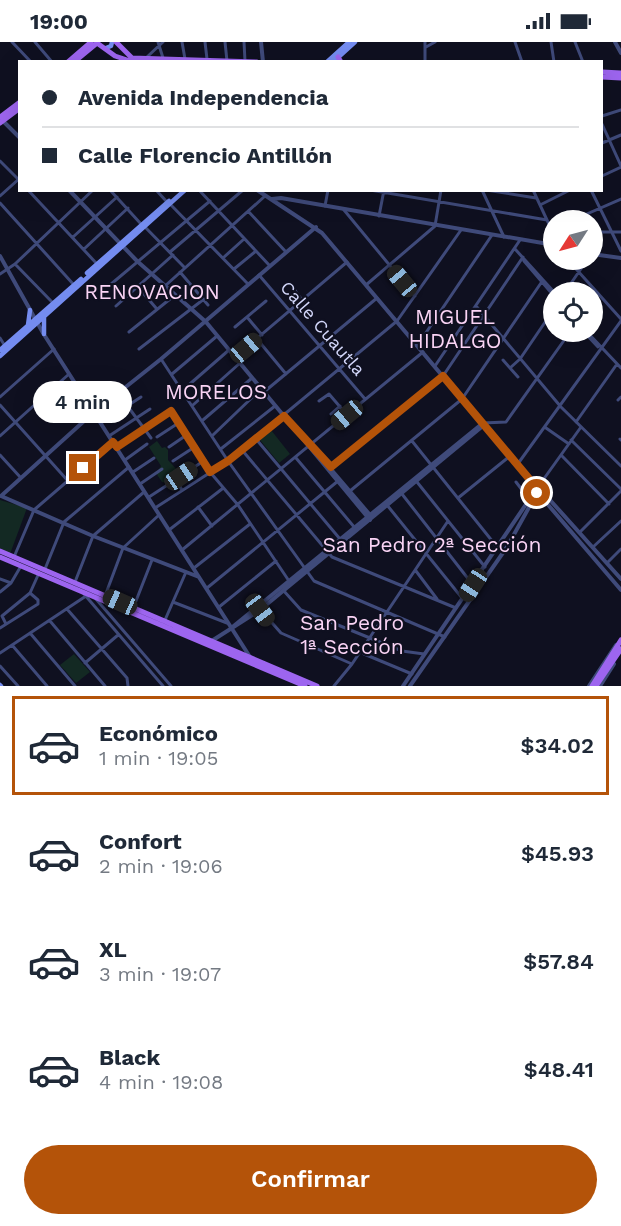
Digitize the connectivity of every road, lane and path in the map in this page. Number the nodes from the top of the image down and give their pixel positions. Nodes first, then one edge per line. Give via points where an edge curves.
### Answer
1 (12, 42) edge
2 (35, 42) edge
3 (114, 42) edge
4 (182, 42) edge
5 (205, 42) edge
6 (225, 42) edge
7 (244, 42) edge
8 (261, 42) edge
9 (338, 42) edge
10 (349, 42) edge
11 (355, 42) edge
12 (425, 42) edge
13 (435, 42) edge
14 (515, 42) edge
15 (551, 42) edge
16 (575, 42) edge
17 (615, 42) edge
18 (161, 43) edge
19 (99, 44) edge
20 (426, 47) junction
21 (341, 49) junction
22 (621, 53) edge
23 (145, 58) junction
24 (163, 58) junction
25 (185, 59) junction
26 (207, 59) junction
27 (29, 60) edge
28 (50, 60) edge
29 (71, 60) edge
30 (77, 60) edge
31 (114, 60) edge
32 (127, 60) edge
33 (217, 60) edge
34 (227, 60) edge
35 (245, 60) edge
36 (263, 60) edge
37 (329, 60) edge
38 (337, 60) edge
39 (425, 60) edge
40 (521, 60) edge
41 (554, 60) edge
42 (582, 60) edge
43 (604, 74) edge
44 (618, 75) edge
45 (18, 104) edge
46 (18, 109) edge
47 (621, 110) edge
48 (603, 116) edge
49 (1, 119) edge
50 (603, 126) edge
51 (621, 135) edge
52 (18, 136) edge
53 (609, 140) junction
54 (603, 143) edge
55 (0, 161) edge
56 (621, 166) edge
57 (603, 175) edge
58 (18, 178) edge
59 (18, 180) edge
60 (30, 192) edge
61 (71, 192) edge
62 (91, 192) edge
63 (112, 192) edge
64 (158, 192) edge
65 (179, 192) edge
66 (183, 192) edge
67 (201, 192) edge
68 (241, 192) edge
69 (260, 192) edge
70 (328, 192) edge
71 (383, 192) edge
72 (441, 192) edge
73 (483, 192) edge
74 (498, 192) edge
75 (534, 192) edge
76 (566, 192) edge
77 (592, 192) edge
78 (265, 195) junction
79 (0, 196) edge
80 (117, 197) junction
81 (536, 198) junction
82 (621, 199) edge
83 (272, 200) junction
84 (210, 201) junction
85 (80, 202) junction
86 (439, 202) junction
87 (0, 203) edge
88 (169, 203) junction
89 (540, 205) junction
90 (325, 207) junction
91 (128, 208) junction
92 (601, 209) junction
93 (344, 210) junction
94 (248, 211) junction
95 (491, 211) junction
96 (543, 211) edge
97 (219, 212) junction
98 (379, 216) junction
99 (94, 218) junction
100 (188, 219) junction
101 (543, 219) edge
102 (58, 223) junction
103 (143, 225) junction
104 (232, 226) junction
105 (435, 226) junction
106 (316, 227) junction
107 (105, 229) junction
108 (198, 230) junction
109 (461, 230) junction
110 (603, 232) edge
111 (612, 232) junction
112 (621, 232) edge
113 (492, 236) junction
114 (74, 237) junction
115 (504, 237) junction
116 (244, 239) junction
117 (520, 240) junction
118 (159, 242) junction
119 (36, 243) junction
120 (543, 243) edge
121 (121, 245) junction
122 (210, 245) junction
123 (84, 249) junction
124 (514, 249) junction
125 (256, 251) junction
126 (621, 251) edge
127 (286, 252) junction
128 (172, 254) junction
129 (0, 256) edge
130 (603, 256) edge
131 (522, 257) junction
132 (223, 258) junction
133 (621, 258) edge
134 (137, 261) junction
135 (347, 262) junction
136 (15, 264) junction
137 (98, 264) junction
138 (389, 265) junction
139 (270, 266) junction
140 (185, 268) junction
141 (7, 269) junction
142 (234, 270) junction
143 (180, 272) junction
144 (579, 272) joint
145 (0, 274) edge
146 (152, 274) junction
147 (259, 275) junction
148 (542, 281) joint
149 (572, 282) edge
150 (248, 284) junction
151 (74, 285) junction
152 (366, 285) junction
153 (165, 286) junction
154 (292, 286) dead end
155 (138, 287) junction
156 (104, 290) dead end
157 (175, 295) junction
158 (416, 296) junction
159 (377, 298) junction
160 (204, 299) junction
161 (302, 300) junction
162 (266, 301) dead end
163 (53, 303) junction
164 (208, 305) dead end
165 (116, 306) dead end
166 (476, 306) junction
167 (156, 308) junction
168 (191, 308) junction
169 (30, 310) junction
170 (290, 311) junction
171 (44, 316) junction
172 (484, 316) junction
173 (247, 317) junction
174 (621, 320) edge
175 (36, 321) junction
176 (397, 321) junction
177 (206, 322) junction
178 (543, 325) edge
179 (235, 327) dead end
180 (27, 329) junction
181 (129, 332) dead end
182 (43, 333) junction
183 (262, 335) junction
184 (217, 336) junction
185 (0, 338) edge
186 (257, 339) junction
187 (504, 340) junction
188 (563, 342) edge
189 (594, 342) edge
190 (5, 346) junction
191 (320, 346) junction
192 (417, 346) junction
193 (54, 349) junction
194 (139, 349) dead end
195 (601, 349) junction
196 (0, 350) edge
197 (229, 350) junction
198 (423, 352) junction
199 (0, 356) edge
200 (235, 357) junction
201 (161, 359) junction
202 (520, 359) junction
203 (503, 360) dead end
204 (240, 363) junction
205 (617, 364) junction
206 (435, 366) junction
207 (510, 368) junction
208 (621, 368) edge
209 (340, 369) junction
210 (69, 374) junction
211 (172, 374) junction
212 (286, 375) junction
213 (443, 376) junction
214 (518, 377) dead end
215 (252, 378) junction
216 (538, 380) junction
217 (183, 390) junction
218 (262, 391) junction
219 (118, 393) junction
220 (0, 397) edge
221 (141, 397) dead end
222 (365, 399) junction
223 (462, 399) junction
224 (319, 401) dead end
225 (0, 405) edge
226 (193, 405) junction
227 (128, 406) junction
228 (275, 406) junction
229 (340, 406) junction
230 (561, 407) junction
231 (150, 409) dead end
232 (93, 413) junction
233 (331, 414) dead end
234 (347, 415) junction
235 (284, 416) junction
236 (137, 418) junction
237 (203, 420) junction
238 (16, 422) junction
239 (180, 422) junction
240 (576, 422) junction
241 (101, 423) junction
242 (484, 424) junction
243 (581, 427) junction
244 (546, 428) junction
245 (144, 429) junction
246 (188, 434) junction
247 (213, 435) junction
248 (0, 436) edge
249 (109, 436) junction
250 (157, 437) dead end
251 (151, 438) dead end
252 (256, 439) junction
253 (412, 441) junction
254 (113, 442) junction
255 (570, 442) junction
256 (147, 444) dead end
257 (196, 446) junction
258 (310, 446) junction
259 (117, 447) junction
260 (169, 447) dead end
261 (222, 448) junction
262 (242, 450) junction
263 (0, 455) edge
264 (44, 456) junction
265 (510, 456) junction
266 (562, 456) junction
267 (154, 458) dead end
268 (296, 458) junction
269 (125, 460) junction
270 (205, 460) junction
271 (173, 461) dead end
272 (228, 461) junction
273 (517, 465) junction
274 (129, 466) junction
275 (433, 466) junction
276 (621, 466) edge
277 (162, 469) dead end
278 (282, 470) junction
279 (332, 470) junction
280 (133, 472) junction
281 (210, 472) junction
282 (181, 476) dead end
283 (21, 478) junction
284 (268, 480) junction
285 (68, 481) junction
286 (338, 481) junction
287 (417, 482) junction
288 (516, 482) dead end
289 (140, 483) junction
290 (223, 489) junction
291 (182, 490) junction
292 (350, 490) junction
293 (537, 490) junction
294 (621, 490) edge
295 (145, 491) junction
296 (325, 492) junction
297 (253, 493) junction
298 (402, 494) junction
299 (0, 495) edge
300 (149, 497) junction
301 (458, 498) junction
302 (529, 499) junction
303 (310, 504) junction
304 (609, 504) junction
305 (237, 505) junction
306 (386, 505) junction
307 (198, 507) junction
308 (155, 508) junction
309 (34, 510) junction
310 (559, 510) junction
311 (555, 514) junction
312 (159, 515) junction
313 (297, 515) junction
314 (370, 518) junction
315 (621, 520) edge
316 (448, 521) junction
317 (64, 522) junction
318 (250, 524) junction
319 (212, 526) junction
320 (355, 528) junction
321 (169, 530) junction
322 (279, 530) junction
323 (580, 532) junction
324 (93, 536) junction
325 (435, 537) junction
326 (340, 539) junction
327 (586, 539) junction
328 (262, 541) junction
329 (580, 544) junction
330 (593, 547) junction
331 (123, 548) junction
332 (498, 548) junction
333 (182, 550) junction
334 (0, 551) edge
335 (620, 551) edge
336 (328, 552) junction
337 (425, 553) junction
338 (493, 555) junction
339 (0, 557) edge
340 (14, 557) junction
341 (153, 559) junction
342 (498, 559) junction
343 (276, 561) junction
344 (607, 563) junction
345 (21, 566) junction
346 (485, 567) junction
347 (194, 568) junction
348 (306, 570) junction
349 (415, 571) junction
350 (41, 572) junction
351 (186, 572) junction
352 (200, 577) junction
353 (0, 579) edge
354 (621, 579) edge
355 (289, 581) junction
356 (11, 583) junction
357 (75, 583) junction
358 (473, 585) junction
359 (403, 587) junction
360 (207, 588) junction
361 (283, 590) junction
362 (621, 590) edge
363 (81, 591) junction
364 (0, 592) edge
365 (30, 593) junction
366 (86, 596) junction
367 (105, 596) junction
368 (96, 597) junction
369 (463, 599) junction
370 (438, 601) junction
371 (173, 602) junction
372 (219, 607) junction
373 (133, 608) junction
374 (259, 608) junction
375 (67, 609) junction
376 (457, 609) junction
377 (386, 612) junction
378 (49, 621) junction
379 (165, 622) junction
380 (6, 624) junction
381 (230, 627) junction
382 (0, 628) edge
383 (30, 633) junction
384 (120, 633) junction
385 (440, 634) junction
386 (445, 637) junction
387 (369, 638) junction
388 (621, 640) edge
389 (209, 643) junction
390 (12, 645) junction
391 (101, 648) junction
392 (621, 651) edge
393 (0, 653) edge
394 (429, 653) junction
395 (364, 654) dead end
396 (251, 658) junction
397 (85, 663) junction
398 (254, 664) junction
399 (352, 664) junction
400 (0, 666) edge
401 (412, 674) junction
402 (18, 686) edge
403 (47, 686) edge
404 (75, 686) edge
405 (105, 686) edge
406 (128, 686) edge
407 (163, 686) edge
408 (171, 686) edge
409 (305, 686) edge
410 (317, 686) edge
411 (334, 686) edge
412 (403, 686) edge
413 (410, 686) edge
414 (590, 686) edge
415 (598, 686) edge

1 - 27 street
2 - 28 street
3 - 19 main road via 111,46
3 - 23 main road via 131,57
4 - 25 street
5 - 26 street
6 - 34 street
7 - 35 street
8 - 36 street
9 - 21 street
10 - 21 main road
11 - 38 main road
12 - 20 street
13 - 20 street
14 - 40 street
15 - 41 street
16 - 42 street
17 - 22 street
18 - 23 street
18 - 24 street
19 - 29 main road
19 - 30 main road
19 - 31 main road
19 - 32 main road
20 - 39 street
21 - 37 main road
23 - 24 main road
24 - 25 main road
25 - 26 main road
26 - 33 main road
43 - 44 main road
45 - 49 main road
46 - 49 main road
47 - 48 street
49 - 52 street
50 - 53 street
51 - 53 street
53 - 54 street
53 - 56 street
55 - 58 street
56 - 57 street
59 - 79 street
60 - 102 street
61 - 85 street
62 - 85 street
63 - 80 street
64 - 88 street
65 - 88 main road
66 - 88 main road
67 - 84 street
68 - 97 street
69 - 78 street
70 - 90 street
71 - 86 street
71 - 98 street
72 - 86 street
73 - 95 street
74 - 81 street
75 - 81 street
76 - 89 street
77 - 92 street
78 - 83 street
78 - 94 street
80 - 91 street
80 - 99 street
81 - 89 street
82 - 92 street
83 - 90 street via 282,198
83 - 106 street
84 - 97 street
84 - 100 street
85 - 99 street
85 - 102 street
86 - 95 street
86 - 105 street
87 - 119 street
88 - 100 street
88 - 103 main road
89 - 96 street
90 - 93 street
91 - 103 street
91 - 107 street
92 - 111 street
93 - 98 street
93 - 138 street
94 - 104 street
94 - 127 street
95 - 101 street
95 - 115 street
97 - 104 street
97 - 108 street
98 - 105 street
99 - 107 street
99 - 114 street
100 - 108 street
100 - 118 street
102 - 114 street
102 - 119 street
103 - 118 street
103 - 121 main road
104 - 116 street
104 - 122 street
105 - 109 street
105 - 138 street
106 - 127 street
106 - 135 street
107 - 121 street
107 - 123 street
108 - 122 street
108 - 128 street
109 - 113 street
109 - 158 street
110 - 111 street
111 - 112 street
111 - 126 street
113 - 115 street
113 - 192 street
114 - 123 street
115 - 117 street
116 - 125 street
116 - 132 street
117 - 120 street
117 - 124 street
118 - 128 street
118 - 134 street
119 - 136 street
119 - 151 street
121 - 134 street
121 - 137 main road
121 - 171 main road
122 - 132 street
122 - 140 street
123 - 137 street
124 - 131 street
124 - 166 street
125 - 139 street
125 - 142 street
127 - 139 street
128 - 140 street
128 - 146 street
129 - 141 street
130 - 133 street
131 - 148 street
131 - 172 street
132 - 142 street
134 - 146 street
134 - 156 street
135 - 152 street
135 - 161 street
136 - 141 street
136 - 163 street
137 - 151 main road
138 - 152 street
138 - 158 street
139 - 147 street
140 - 143 street
141 - 145 street
141 - 169 street
142 - 150 street
143 - 153 street
143 - 160 street
144 - 149 street
144 - 174 street
146 - 153 street
146 - 155 street
147 - 150 street
147 - 170 street, Calle Cuautla
148 - 187 street
150 - 177 street
151 - 163 main road
152 - 159 street
153 - 157 street
154 - 161 street
155 - 165 street
155 - 167 street
157 - 167 street
157 - 168 street
158 - 176 street
159 - 176 street
159 - 191 street
160 - 164 street
160 - 168 street
161 - 170 street
162 - 173 street
163 - 175 main road
166 - 172 street
166 - 206 street
167 - 181 street
168 - 177 street
168 - 194 street
169 - 175 street
169 - 180 main road
170 - 183 street
170 - 191 street, Calle Cuautla
171 - 175 main road
171 - 182 main road
172 - 187 street
172 - 213 street
173 - 179 street
173 - 183 street
174 - 195 street
175 - 180 main road
175 - 182 street
176 - 192 street
176 - 209 street
177 - 184 street
177 - 201 street
178 - 202 street
180 - 182 main road
180 - 190 main road
180 - 199 main road
182 - 193 street
183 - 186 street
184 - 197 street
184 - 211 street
185 - 190 street
186 - 200 street
186 - 212 street
187 - 202 street
187 - 223 street
188 - 216 street
189 - 195 street
190 - 196 main road
191 - 209 street, Calle Cuautla
191 - 212 street
192 - 198 street
193 - 210 street
193 - 220 street
195 - 205 street
195 - 230 street
197 - 200 street
197 - 217 street
198 - 206 street
198 - 222 street
200 - 204 street
201 - 211 street
201 - 219 street
202 - 207 street
202 - 216 street
203 - 207 street
204 - 215 street
204 - 226 street
205 - 208 street
205 - 240 street
206 - 213 street
207 - 214 street
209 - 222 street, Calle Cuautla
209 - 235 street
210 - 232 street
210 - 238 street
211 - 217 street
212 - 218 street
213 - 223 street
213 - 279 street
215 - 218 street
215 - 237 street
216 - 230 street
216 - 242 street via 506,422
217 - 226 street
218 - 228 street
218 - 247 street
219 - 227 street
219 - 232 street
221 - 227 street
222 - 234 street
223 - 242 street
223 - 253 street
224 - 229 street via 328,394
225 - 238 street
226 - 237 street
227 - 236 street
227 - 241 street
228 - 235 street
228 - 261 street
229 - 233 street
229 - 234 street
230 - 240 street
230 - 244 street
231 - 236 street
232 - 241 street
232 - 264 street
234 - 258 street
235 - 252 street
235 - 258 street
236 - 245 street
236 - 249 street
237 - 247 street
238 - 248 street
238 - 264 street
239 - 245 street via 171,411
239 - 246 street
239 - 250 street
240 - 243 street
241 - 249 street
242 - 265 street
242 - 275 street
243 - 255 street
243 - 276 street
244 - 255 street
244 - 273 street
245 - 251 street
245 - 259 street
246 - 257 street
246 - 260 street
247 - 261 street
249 - 254 street
252 - 262 street
252 - 278 street
253 - 275 street
253 - 292 street
254 - 259 street
254 - 285 street
255 - 266 street
255 - 294 street
256 - 269 street
257 - 270 street
257 - 271 street
258 - 268 street
258 - 279 street
259 - 269 street
261 - 272 street
262 - 272 street
262 - 284 street
263 - 283 street
264 - 283 street
264 - 285 street
265 - 273 street
265 - 301 street
266 - 293 street
266 - 304 street
267 - 280 street
268 - 278 street
268 - 296 street
269 - 274 street
270 - 281 street
270 - 282 street
272 - 281 street
272 - 297 street
273 - 293 street
274 - 280 street
274 - 317 street
275 - 287 street
275 - 301 street
275 - 306 street
277 - 289 street
278 - 284 street
278 - 303 street
279 - 286 street
279 - 292 street
280 - 289 street
281 - 290 street
281 - 291 street
283 - 299 street
284 - 297 street
284 - 313 street
285 - 309 street
286 - 296 street
286 - 314 street
287 - 298 street
287 - 316 street
288 - 302 street
289 - 295 street
290 - 305 street
290 - 307 street
291 - 300 street via 174,481
291 - 308 street
292 - 314 street
293 - 302 street
293 - 310 street
293 - 311 street
293 - 342 street
294 - 304 street
295 - 300 street
295 - 324 street
296 - 303 street
296 - 320 street
297 - 305 street
297 - 322 street
298 - 306 street
298 - 325 street
299 - 309 street
300 - 308 street
301 - 332 street
302 - 332 street
303 - 313 street
303 - 326 street
304 - 323 street
305 - 318 street
305 - 319 street
306 - 314 street
306 - 337 street
307 - 319 street
307 - 321 street
308 - 312 street
309 - 317 street
309 - 340 street
310 - 311 street
310 - 323 street
311 - 329 street
312 - 321 street
312 - 331 street
313 - 322 street
313 - 336 street
314 - 320 street
314 - 336 street
315 - 330 street
316 - 325 street
316 - 346 street
317 - 324 street
317 - 350 street
318 - 328 street
318 - 347 street
319 - 333 street
320 - 326 street
321 - 333 street
322 - 328 street
322 - 348 street
323 - 327 street
324 - 331 street
324 - 357 street
325 - 337 street
325 - 358 street
326 - 336 street
327 - 329 street
327 - 330 street
328 - 343 street
328 - 360 street
329 - 362 street
330 - 344 street
331 - 341 street
331 - 367 street
332 - 338 street
333 - 347 street
334 - 340 main road
335 - 344 street
336 - 348 street
336 - 359 street
337 - 349 street
337 - 369 street
338 - 342 street
338 - 346 street
339 - 345 main road
340 - 350 main road
341 - 351 street
341 - 373 street
342 - 386 street
343 - 355 street
343 - 372 street
344 - 354 street
345 - 350 main road
345 - 356 street
346 - 358 street
347 - 352 street
348 - 355 street
348 - 361 street
348 - 377 street via 320,585
349 - 359 street
349 - 370 street
350 - 357 main road
350 - 363 main road
350 - 365 street
351 - 352 street
351 - 371 street
352 - 360 street
353 - 356 street
355 - 374 street
356 - 364 street
357 - 367 main road
358 - 369 street
359 - 370 street
359 - 377 street
360 - 372 street
361 - 374 street
361 - 387 street via 301,610
363 - 366 street
363 - 368 main road
365 - 380 street via 2,616
365 - 380 street via 38,604
366 - 375 street
366 - 384 street
367 - 373 main road
368 - 384 street
368 - 389 main road
369 - 376 street
370 - 376 street
371 - 379 street
371 - 381 street
372 - 381 street
373 - 379 main road
374 - 381 street
374 - 399 street via 281,633
375 - 378 street
375 - 391 street
376 - 385 street
377 - 385 street
377 - 387 street
378 - 383 street
378 - 397 street
379 - 389 main road
380 - 382 street
381 - 389 street
381 - 396 street
383 - 390 street
383 - 404 street
384 - 391 street
384 - 407 street
384 - 408 street
385 - 386 street
385 - 394 street
386 - 394 street
387 - 394 street via 402,651
387 - 399 street
388 - 414 main road
389 - 396 main road
389 - 398 main road
390 - 393 street
390 - 403 street
391 - 397 street
391 - 406 street via 127,678
392 - 415 main road
394 - 401 street
394 - 413 street
395 - 401 street
396 - 398 street
396 - 410 main road
397 - 405 street
398 - 409 main road
399 - 411 street
400 - 402 street
401 - 412 street

